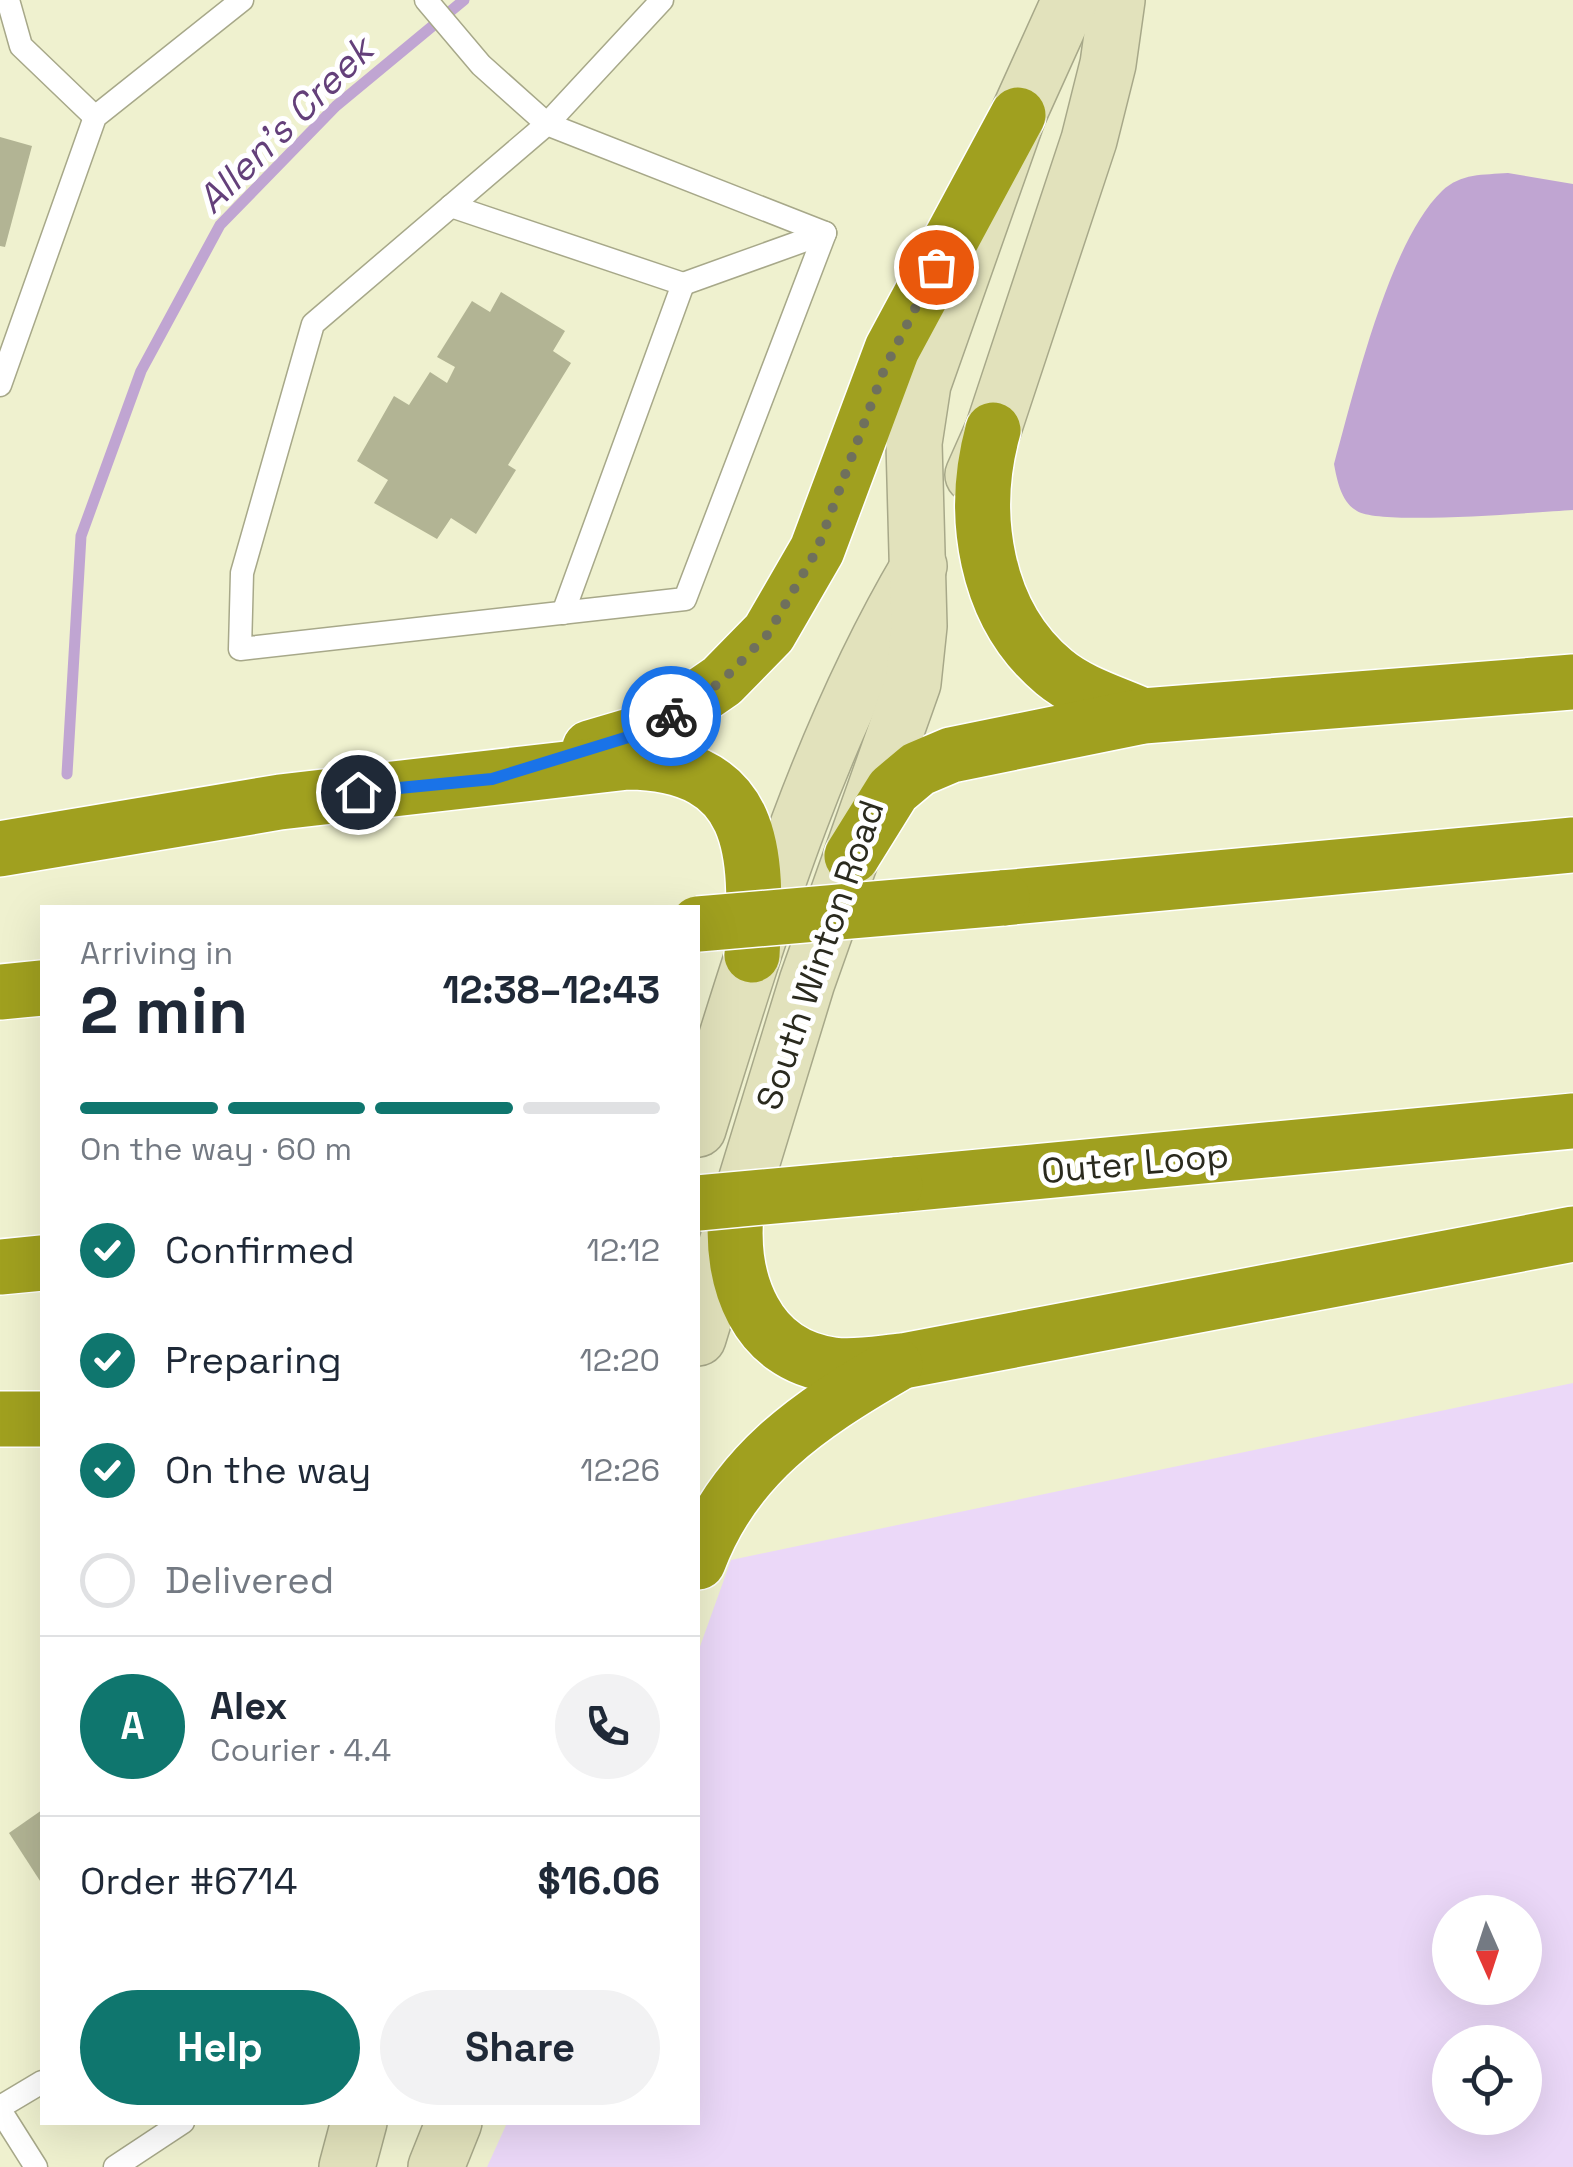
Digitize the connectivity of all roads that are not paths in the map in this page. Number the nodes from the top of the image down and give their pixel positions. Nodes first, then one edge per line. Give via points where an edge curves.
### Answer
1 (8, 0) edge
2 (242, 0) edge
3 (426, 0) edge
4 (662, 0) edge
5 (1070, 0) edge
6 (1117, 0) edge
7 (1018, 114) junction
8 (94, 117) junction
9 (547, 124) junction
10 (451, 206) junction
11 (826, 234) junction
12 (683, 284) junction
13 (2, 375) edge
14 (993, 430) junction
15 (918, 568) junction
16 (563, 613) junction
17 (1573, 682) edge
18 (1144, 716) junction
19 (492, 779) junction
20 (1573, 845) edge
21 (0, 849) edge
22 (852, 856) junction
23 (700, 924) edge
24 (752, 955) junction
25 (40, 988) edge
26 (0, 992) edge
27 (1573, 1122) edge
28 (700, 1124) edge
29 (717, 1208) edge
30 (1573, 1234) edge
31 (40, 1263) edge
32 (0, 1267) edge
33 (700, 1324) edge
34 (903, 1361) junction
35 (0, 1419) edge
36 (40, 1419) edge
37 (700, 1558) edge
38 (40, 2083) edge
39 (0, 2109) edge
40 (178, 2125) edge
41 (358, 2125) edge
42 (453, 2125) edge
43 (36, 2167) edge
44 (115, 2167) edge
45 (347, 2167) edge
46 (436, 2167) edge

1 - 8 lane via 21,46
2 - 8 lane
3 - 9 lane via 481,64
4 - 9 lane
5 - 7 main road, South Winton Road
6 - 14 main road, South Winton Road via 1088,140
7 - 15 main road, South Winton Road via 918,406
7 - 19 highway via 898,339 817,550 768,634 722,681 651,730
8 - 13 lane
9 - 10 lane
9 - 11 lane
10 - 12 lane
10 - 16 lane via 313,324 242,573 240,649
11 - 12 lane
11 - 16 lane via 685,599
12 - 16 lane
14 - 15 main road, South Winton Road
14 - 18 highway via 983,529 1008,616 1056,674
15 - 22 main road, South Winton Road via 913,683
15 - 24 main road, South Winton Road via 850,692
17 - 18 highway
18 - 22 highway via 934,760 893,790
19 - 21 highway via 183,816
19 - 24 highway via 647,762 694,772 718,786 747,831
20 - 23 highway, bridge
22 - 29 main road, South Winton Road
24 - 28 main road, South Winton Road
25 - 26 highway
27 - 29 highway, Outer Loop, bridge via 894,1185
29 - 33 main road, South Winton Road
29 - 34 highway via 734,1246 740,1286 772,1335 822,1363
30 - 34 highway
31 - 32 highway
34 - 37 highway via 825,1406 778,1443 728,1500
35 - 36 highway
38 - 39 lane
39 - 43 lane
40 - 44 lane
41 - 45 main road
42 - 46 main road

